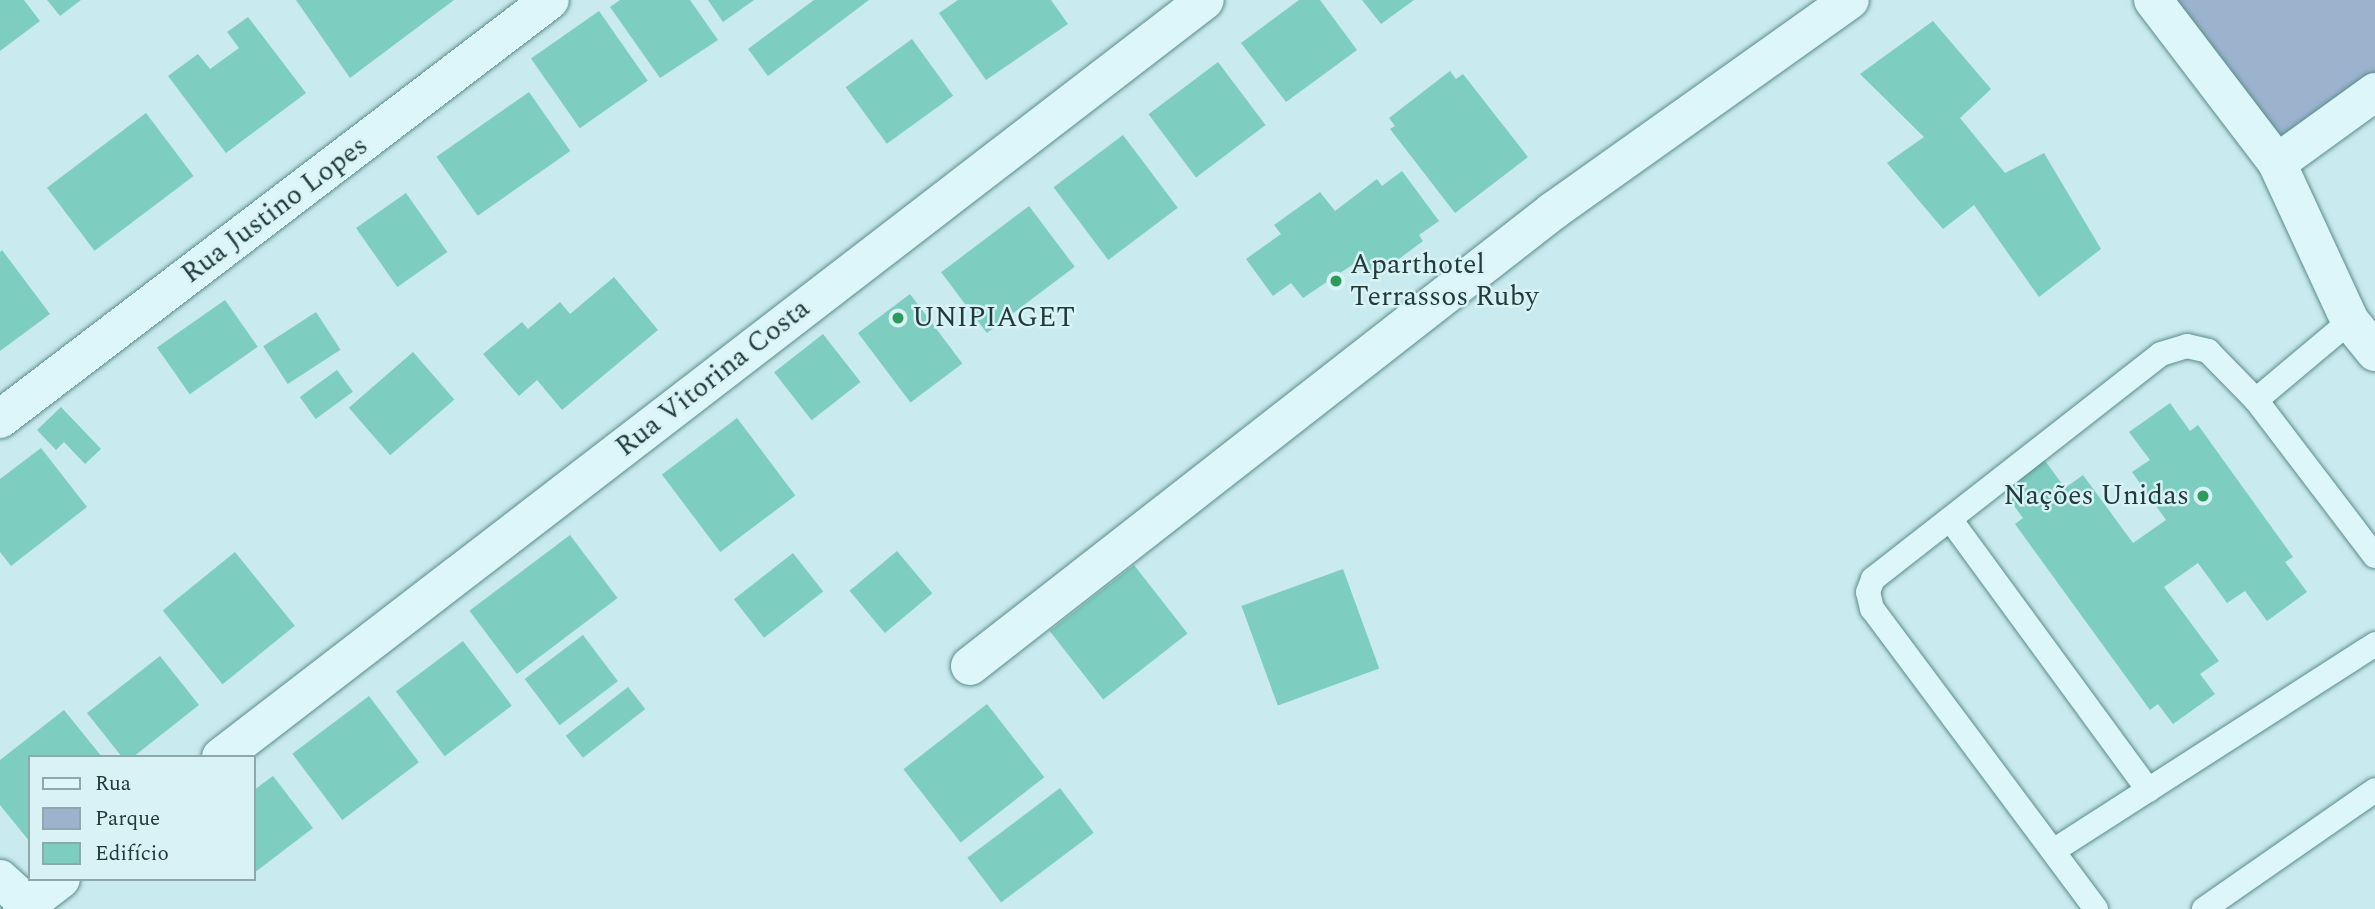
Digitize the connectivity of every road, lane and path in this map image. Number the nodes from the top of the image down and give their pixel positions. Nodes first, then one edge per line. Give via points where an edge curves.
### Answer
1 (550, 0) edge
2 (1205, 0) edge
3 (1850, 0) edge
4 (2153, 0) edge
5 (2375, 92) edge
6 (2277, 163) junction
7 (2350, 321) junction
8 (2375, 352) edge
9 (2256, 400) junction
10 (0, 419) edge
11 (1950, 519) junction
12 (2375, 556) edge
13 (2375, 643) edge
14 (970, 666) dead end
15 (223, 755) edge
16 (2148, 790) junction
17 (2375, 790) edge
18 (2053, 851) junction
19 (0, 879) edge
20 (59, 881) edge
21 (28, 907) edge
22 (2096, 909) edge
23 (2204, 909) edge

1 - 10 street, Rua Justino Lopes
2 - 15 street, Rua Vitorina Costa
3 - 14 street via 1553,211
4 - 6 street
5 - 6 street
6 - 7 street
7 - 8 street
7 - 9 lane
9 - 11 lane via 2208,351 2187,346 2161,354
9 - 12 lane
11 - 16 lane
11 - 18 lane via 1874,579 1868,592 1871,609
13 - 16 lane
16 - 18 lane
17 - 23 lane
18 - 22 lane
19 - 21 street
20 - 21 street

